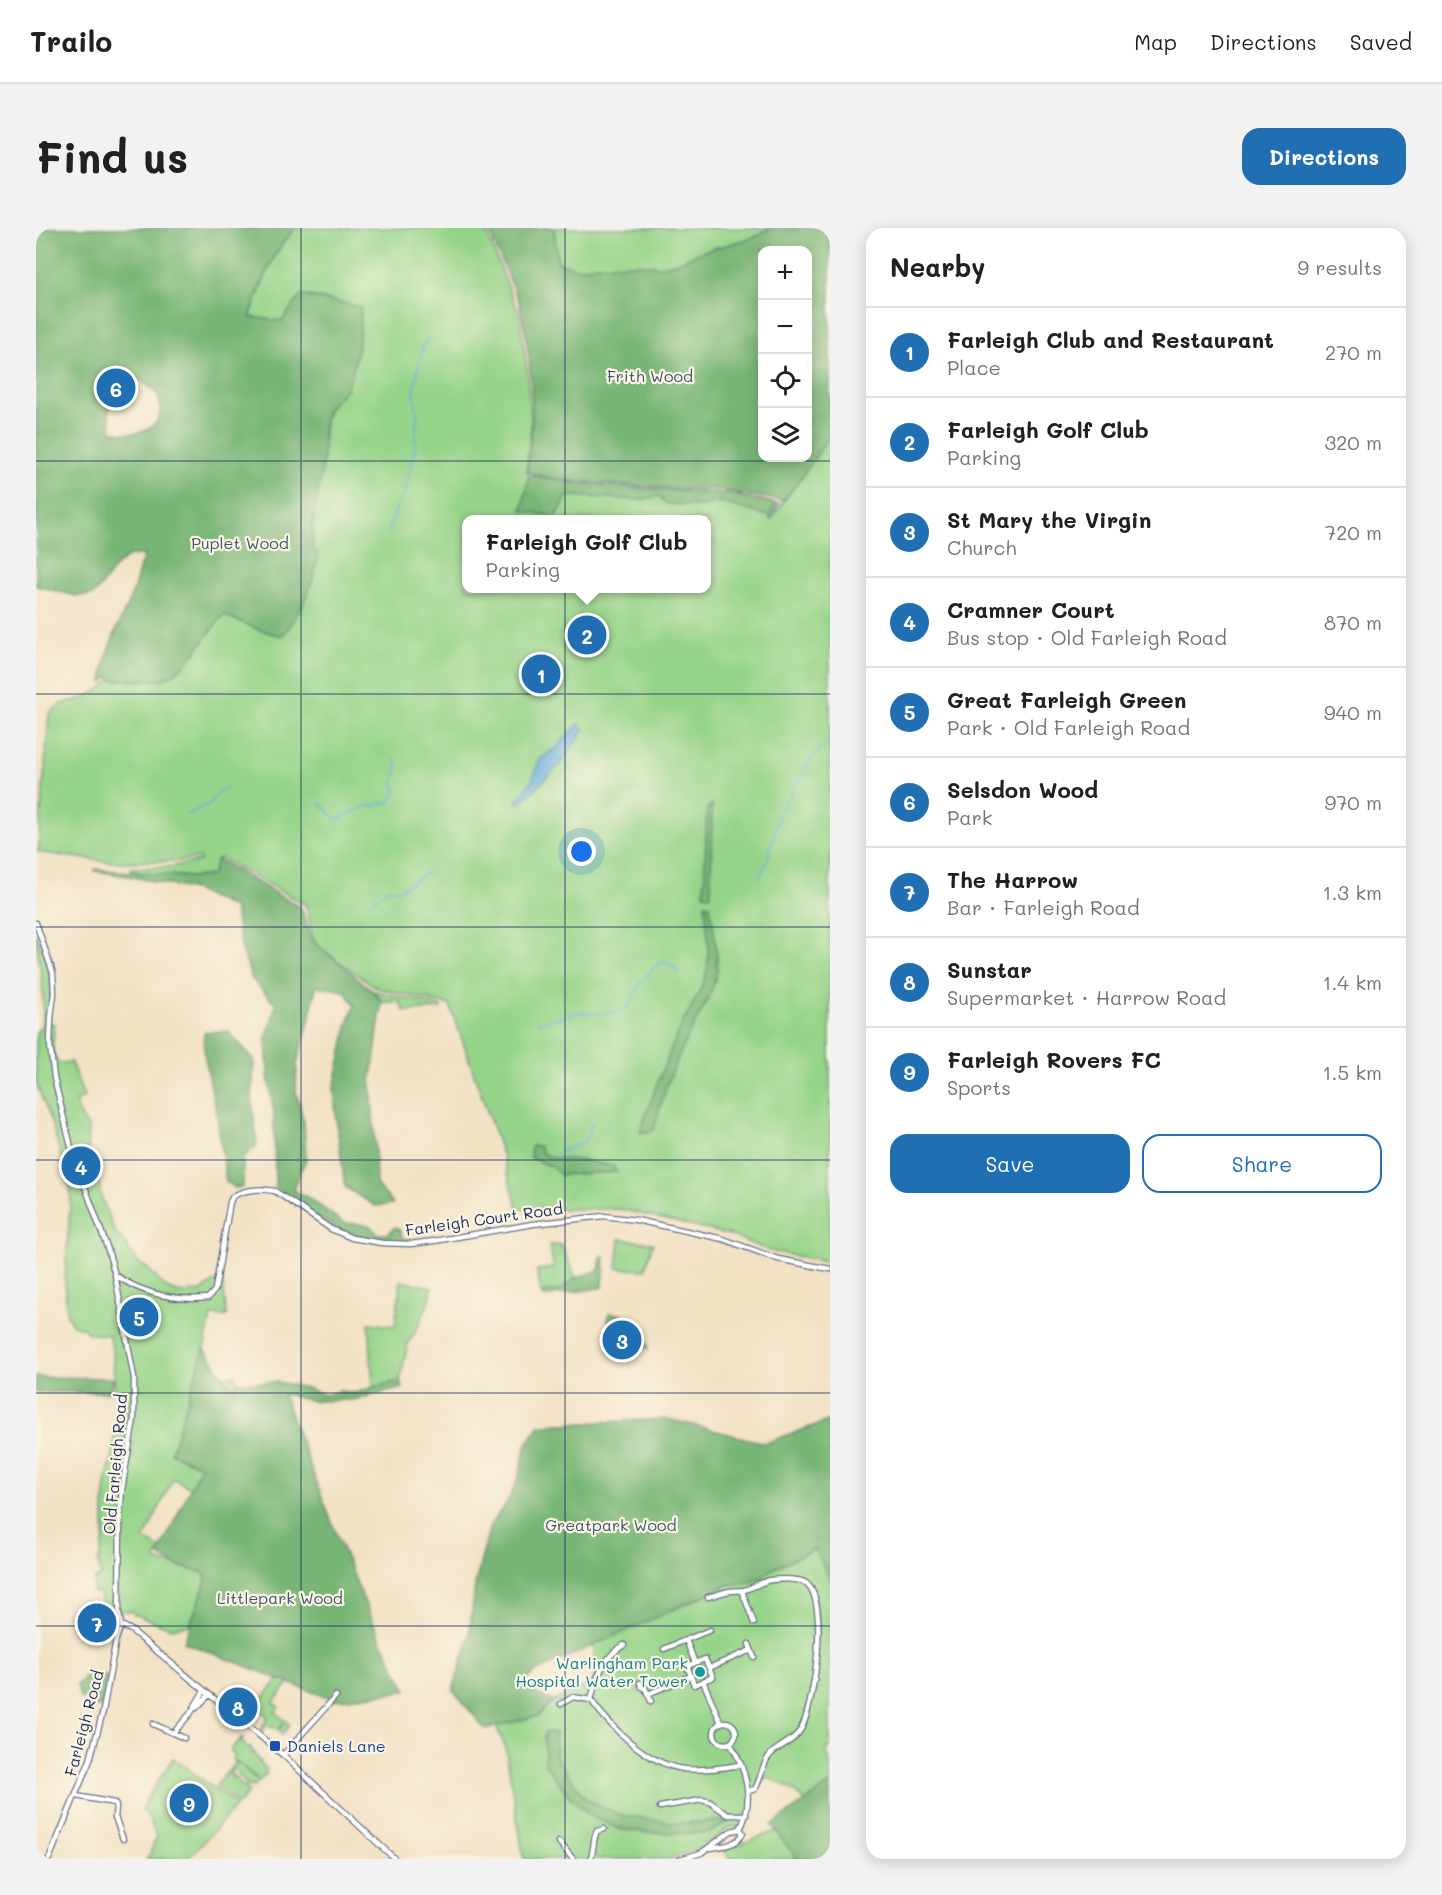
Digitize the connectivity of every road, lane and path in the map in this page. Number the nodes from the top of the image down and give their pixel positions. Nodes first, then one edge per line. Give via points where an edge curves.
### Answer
1 (36, 923) edge
2 (830, 1269) edge
3 (115, 1275) junction
4 (126, 1282) junction
5 (118, 1291) junction
6 (741, 1591) junction
7 (708, 1598) dead end
8 (754, 1623) dead end
9 (121, 1625) junction
10 (710, 1630) dead end
11 (686, 1640) junction
12 (748, 1644) dead end
13 (624, 1645) dead end
14 (664, 1649) dead end
15 (751, 1650) junction
16 (754, 1657) dead end
17 (695, 1663) junction
18 (709, 1668) junction
19 (691, 1676) junction
20 (703, 1681) junction
21 (640, 1683) dead end
22 (206, 1693) junction
23 (648, 1694) junction
24 (336, 1696) dead end
25 (591, 1700) junction
26 (651, 1701) dead end
27 (561, 1704) dead end
28 (721, 1723) junction
29 (153, 1724) dead end
30 (174, 1732) junction
31 (184, 1738) dead end
32 (730, 1743) junction
33 (282, 1755) junction
34 (740, 1765) junction
35 (748, 1791) junction
36 (76, 1796) junction
37 (660, 1807) dead end
38 (746, 1815) junction
39 (592, 1824) dead end
40 (604, 1829) dead end
41 (740, 1829) junction
42 (597, 1831) junction
43 (123, 1839) dead end
44 (558, 1842) dead end
45 (710, 1848) junction
46 (49, 1859) edge
47 (396, 1859) edge
48 (573, 1859) edge
49 (590, 1859) edge
50 (680, 1859) edge

1 - 3 street, Old Farleigh Road via 52,973 50,1045 54,1078 72,1151
2 - 4 street, Farleigh Court Road via 777,1259 723,1239 604,1216 410,1244 382,1243 352,1238 331,1229 275,1191 264,1189 233,1196 215,1290 208,1298 149,1293
3 - 4 street, Farleigh Court Road
3 - 5 street, Old Farleigh Road
4 - 5 street
5 - 9 street, Old Farleigh Road via 135,1399 120,1514
6 - 7 street
6 - 8 street
6 - 35 street via 769,1580 805,1583 814,1593 819,1635 805,1722 794,1738 769,1756 756,1788
9 - 22 street
9 - 36 street, Farleigh Road via 98,1732
10 - 11 street
11 - 14 street
11 - 17 street
12 - 15 street
13 - 25 street via 603,1665
15 - 16 street
15 - 18 street
17 - 18 street via 705,1659
17 - 19 street via 687,1666
18 - 20 street via 713,1677
19 - 20 street via 694,1684
19 - 23 street
20 - 28 street
21 - 23 street
22 - 30 street
22 - 33 street
23 - 26 street
24 - 33 street
25 - 27 street via 573,1697
25 - 34 street via 611,1725 661,1761 684,1769
28 - 32 street via 731,1724 735,1729
28 - 32 street via 715,1728 716,1739
29 - 30 street
30 - 31 street
32 - 34 street
33 - 47 street
34 - 35 street
35 - 38 street
36 - 43 street via 114,1803
36 - 46 street, Farleigh Road
37 - 38 street via 702,1800 728,1815
38 - 41 street
39 - 42 street
40 - 42 street
41 - 45 street via 731,1831
41 - 45 street via 741,1837 730,1844
42 - 49 street
44 - 48 street
45 - 50 street

